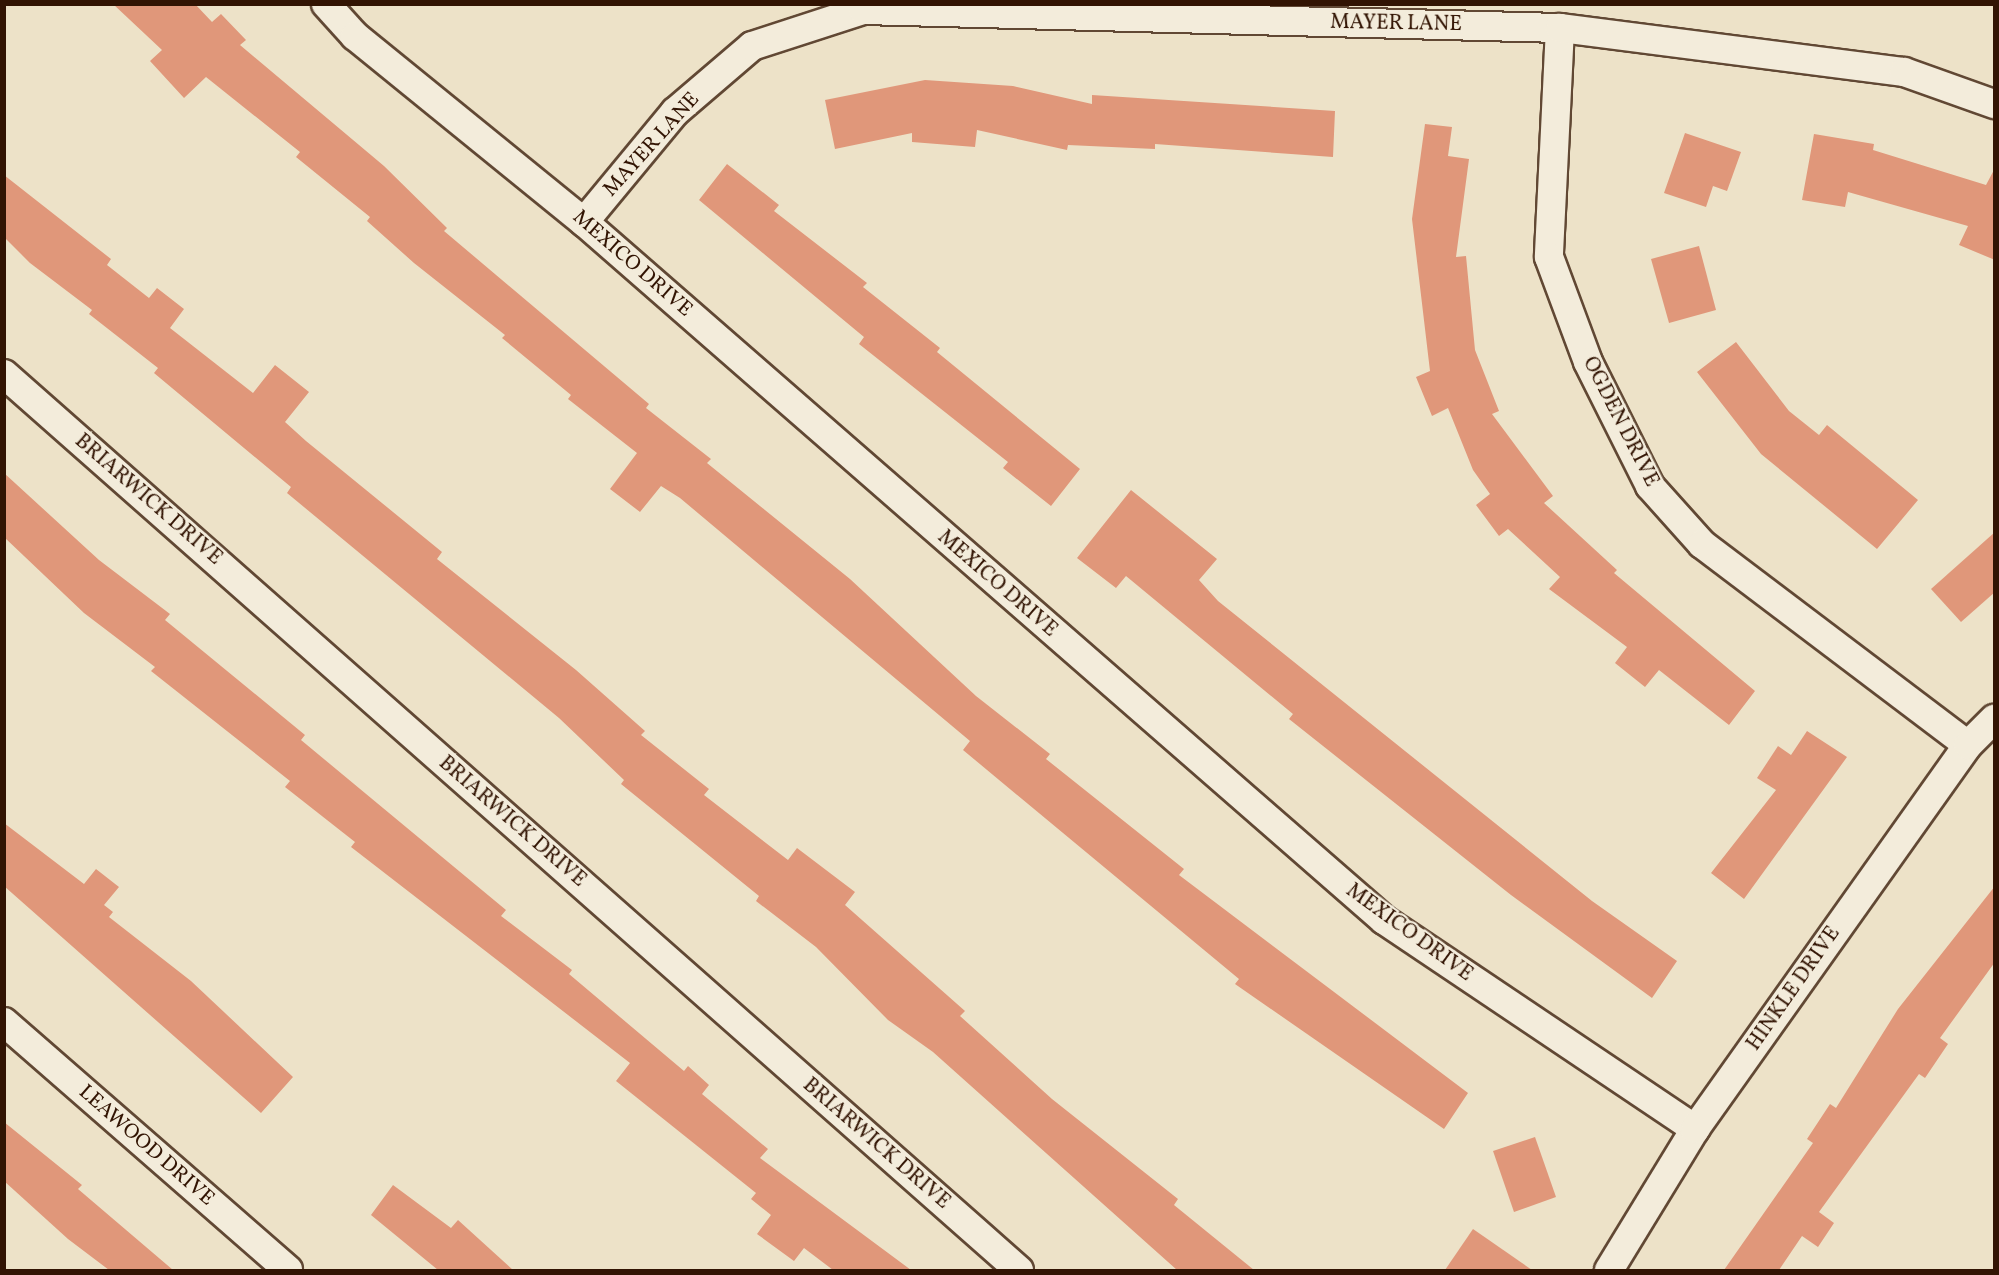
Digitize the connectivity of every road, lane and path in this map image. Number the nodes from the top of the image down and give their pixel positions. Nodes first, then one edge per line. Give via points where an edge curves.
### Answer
1 (326, 4) edge
2 (1560, 28) junction
3 (1995, 104) edge
4 (584, 222) junction
5 (4, 374) edge
6 (1995, 719) edge
7 (1968, 745) junction
8 (4, 1022) edge
9 (1695, 1129) junction
10 (288, 1270) edge
11 (1019, 1270) edge
12 (1609, 1270) edge

1 - 4 street, MEXICO DRIVE via 355,36
2 - 3 street, MAYER LANE via 1904,72
2 - 4 street, MAYER LANE via 863,10 752,46 675,112
2 - 7 street, OGDEN DRIVE via 1549,257 1588,362 1650,486 1702,544
4 - 9 street, MEXICO DRIVE via 1384,920
5 - 11 street, BRIARWICK DRIVE
6 - 7 street, HINKLE DRIVE
7 - 9 street, HINKLE DRIVE
8 - 10 street, LEAWOOD DRIVE
9 - 12 street, HINKLE DRIVE

